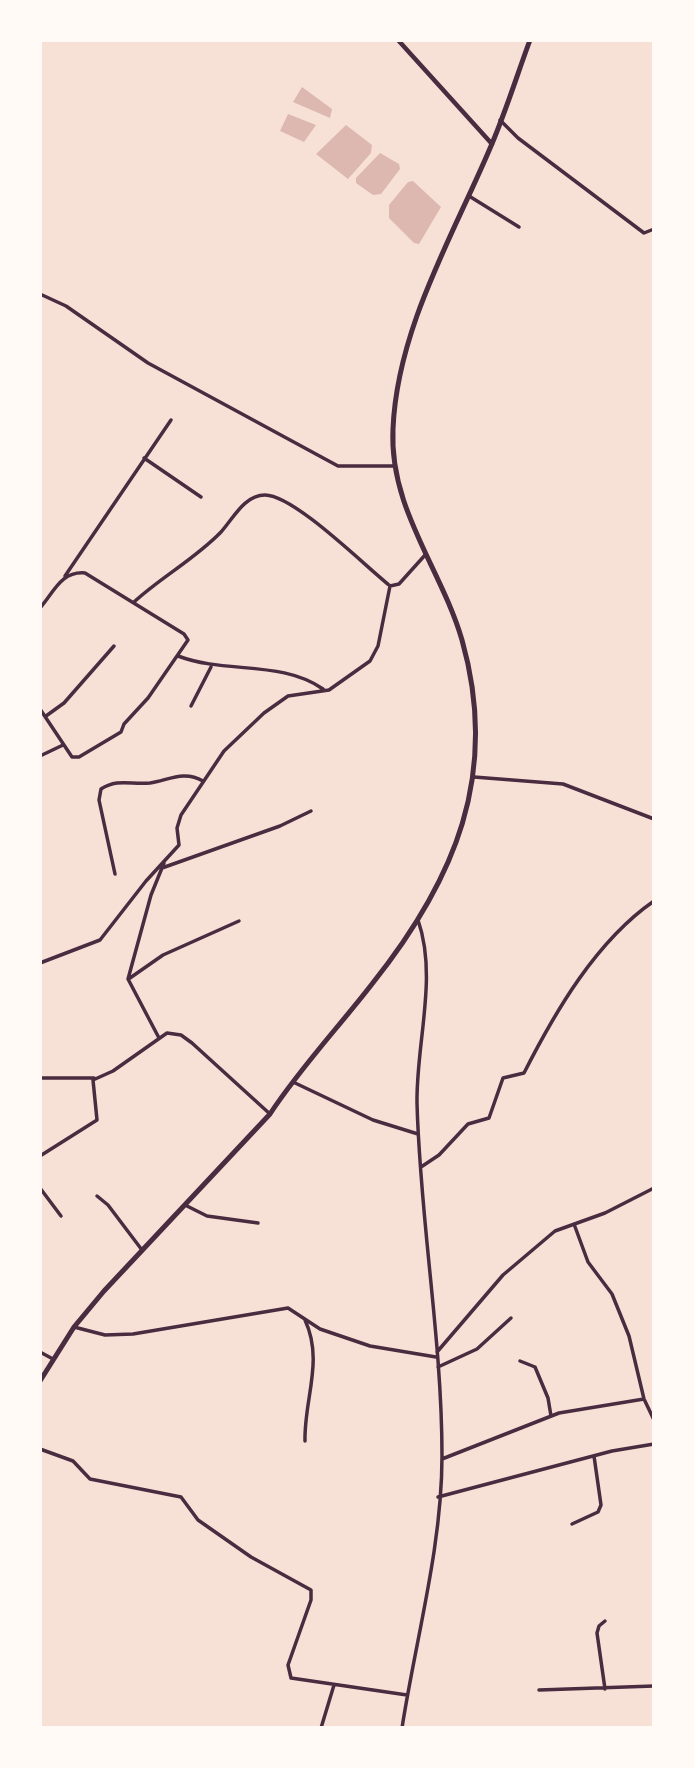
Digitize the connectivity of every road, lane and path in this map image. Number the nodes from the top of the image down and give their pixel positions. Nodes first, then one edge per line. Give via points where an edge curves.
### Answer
1 (398, 40) edge
2 (530, 40) edge
3 (500, 120) junction
4 (492, 144) junction
5 (468, 196) junction
6 (519, 228) dead end
7 (654, 229) edge
8 (40, 294) edge
9 (171, 419) dead end
10 (145, 458) junction
11 (394, 466) junction
12 (201, 497) dead end
13 (426, 554) junction
14 (64, 578) junction
15 (390, 586) junction
16 (134, 602) junction
17 (40, 608) edge
18 (114, 646) dead end
19 (178, 656) junction
20 (211, 667) junction
21 (324, 690) junction
22 (191, 706) dead end
23 (40, 709) edge
24 (46, 716) junction
25 (64, 745) junction
26 (40, 756) edge
27 (474, 778) junction
28 (203, 780) junction
29 (311, 811) dead end
30 (654, 819) edge
31 (165, 862) junction
32 (162, 868) junction
33 (115, 874) dead end
34 (654, 901) edge
35 (239, 920) dead end
36 (418, 920) junction
37 (40, 963) edge
38 (128, 979) junction
39 (159, 1038) junction
40 (40, 1078) edge
41 (95, 1078) junction
42 (291, 1081) junction
43 (270, 1114) junction
44 (418, 1134) junction
45 (40, 1156) edge
46 (420, 1167) junction
47 (40, 1188) edge
48 (654, 1188) edge
49 (97, 1196) dead end
50 (185, 1205) junction
51 (61, 1216) dead end
52 (258, 1223) dead end
53 (574, 1224) junction
54 (142, 1250) junction
55 (304, 1318) junction
56 (511, 1318) dead end
57 (74, 1327) junction
58 (40, 1352) edge
59 (437, 1354) junction
60 (53, 1359) junction
61 (520, 1361) dead end
62 (438, 1367) junction
63 (40, 1381) edge
64 (644, 1399) junction
65 (551, 1416) junction
66 (654, 1420) edge
67 (305, 1441) dead end
68 (654, 1444) edge
69 (40, 1450) edge
70 (594, 1456) junction
71 (442, 1459) junction
72 (438, 1497) junction
73 (572, 1524) dead end
74 (605, 1622) dead end
75 (334, 1685) junction
76 (654, 1686) edge
77 (605, 1689) junction
78 (539, 1690) dead end
79 (407, 1695) junction
80 (321, 1728) edge
81 (402, 1728) edge

1 - 4 street
2 - 3 main road
3 - 4 main road
3 - 7 street via 644,233
4 - 5 main road
5 - 6 street
5 - 11 main road via 414,328 396,388
8 - 11 street via 66,306 148,363 338,466
9 - 10 street
10 - 12 street
10 - 14 street
11 - 13 main road via 408,517
13 - 15 street via 399,584
13 - 27 main road via 449,604 470,669 476,717
14 - 16 street via 73,572 85,573
14 - 17 street
15 - 16 street via 322,527 276,497 264,495 244,504 221,532
15 - 21 street via 375,654
16 - 19 street via 187,636
18 - 24 street via 66,701
19 - 20 street
19 - 25 street via 121,732 79,757 72,757
20 - 21 street via 289,673
20 - 22 street
21 - 28 street via 276,702 224,751
23 - 24 street
24 - 25 street
25 - 26 street
27 - 30 street via 563,784
27 - 36 main road via 457,844
28 - 31 street via 178,823 180,845
28 - 33 street via 178,776 149,783 112,782 102,789 99,800
29 - 32 street
31 - 32 street
31 - 37 street via 100,940
32 - 38 street
34 - 46 street via 621,928 584,974 524,1073 503,1078 489,1118 468,1125
35 - 38 street via 163,955
36 - 42 main road via 373,983
36 - 44 street via 427,953
38 - 39 street
39 - 41 street via 113,1071
39 - 43 street via 172,1032 181,1035
40 - 41 street
41 - 45 street via 97,1120
42 - 43 main road
42 - 44 street via 373,1120
43 - 50 main road
44 - 46 street
46 - 59 street
47 - 51 street
48 - 53 street
49 - 54 street
50 - 52 street via 207,1216
50 - 54 main road
53 - 59 street via 555,1231 503,1275
53 - 64 street via 629,1336
54 - 57 main road
55 - 57 street via 288,1308 133,1334 105,1335
55 - 59 street via 320,1329 370,1346
55 - 67 street via 312,1334 316,1367
56 - 62 street via 477,1349
57 - 60 main road
58 - 60 street
59 - 62 street
60 - 63 main road
61 - 65 street via 536,1367
62 - 71 street
64 - 65 street
64 - 66 street
65 - 71 street
68 - 70 street
69 - 75 street via 73,1461 90,1479 181,1497 198,1520 251,1557 311,1590 290,1656 289,1674 297,1681
70 - 72 street
70 - 73 street via 601,1505 598,1512
71 - 72 street
72 - 79 street via 431,1568
74 - 77 street via 597,1633
75 - 79 street
75 - 80 street
76 - 77 street
77 - 78 street
79 - 81 street

